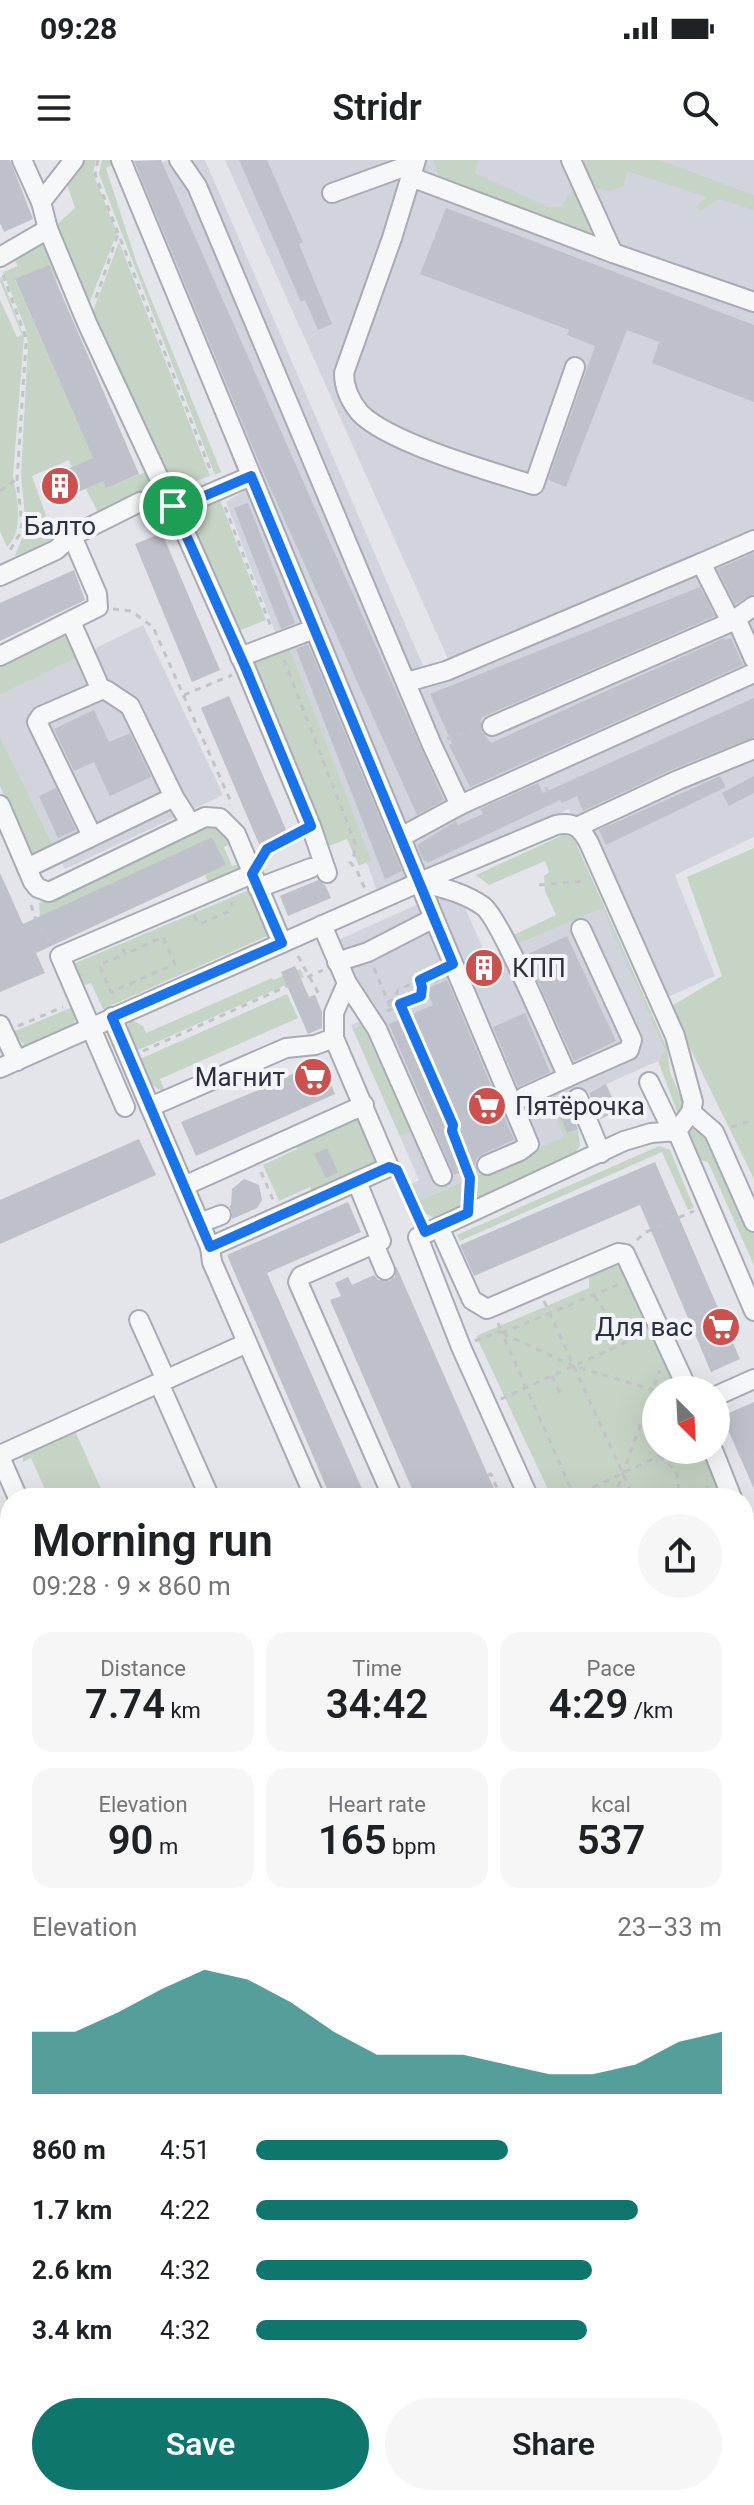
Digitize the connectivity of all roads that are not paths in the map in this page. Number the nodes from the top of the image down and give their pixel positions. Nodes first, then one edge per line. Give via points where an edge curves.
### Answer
1 (22, 160) edge
2 (74, 160) edge
3 (121, 160) edge
4 (179, 160) edge
5 (571, 160) edge
6 (414, 167) edge
7 (332, 193) dead end
8 (41, 202) junction
9 (48, 229) junction
10 (613, 253) junction
11 (0, 257) edge
12 (754, 302) edge
13 (575, 367) dead end
14 (251, 476) junction
15 (173, 506) junction
16 (72, 536) junction
17 (754, 540) edge
18 (701, 563) junction
19 (3, 566) edge
20 (754, 606) edge
21 (733, 620) junction
22 (71, 622) junction
23 (314, 629) junction
24 (0, 656) edge
25 (754, 659) edge
26 (243, 663) junction
27 (754, 673) edge
28 (407, 682) junction
29 (101, 690) junction
30 (492, 726) road end
31 (754, 749) edge
32 (174, 797) junction
33 (0, 805) edge
34 (460, 805) junction
35 (191, 824) junction
36 (569, 825) junction
37 (92, 836) junction
38 (401, 837) junction
39 (27, 868) junction
40 (255, 881) junction
41 (420, 882) junction
42 (434, 918) junction
43 (322, 925) junction
44 (581, 929) dead end
45 (289, 948) junction
46 (337, 962) junction
47 (347, 983) junction
48 (112, 1017) junction
49 (91, 1026) junction
50 (2, 1029) edge
51 (334, 1038) junction
52 (9, 1065) edge
53 (568, 1077) junction
54 (649, 1082) dead end
55 (524, 1097) dead end
56 (578, 1098) dead end
57 (364, 1105) junction
58 (125, 1107) dead end
59 (150, 1107) junction
60 (691, 1112) junction
61 (675, 1131) junction
62 (601, 1153) junction
63 (487, 1165) dead end
64 (442, 1176) dead end
65 (357, 1182) junction
66 (184, 1186) junction
67 (221, 1215) dead end
68 (754, 1222) edge
69 (200, 1223) junction
70 (432, 1230) junction
71 (374, 1244) junction
72 (210, 1247) junction
73 (385, 1270) dead end
74 (754, 1311) edge
75 (139, 1320) dead end
76 (247, 1343) junction
77 (678, 1376) edge
78 (754, 1379) edge
79 (162, 1381) junction
80 (730, 1390) edge
81 (0, 1456) edge
82 (719, 1464) edge
83 (14, 1488) edge
84 (206, 1488) edge
85 (311, 1488) edge
86 (389, 1488) edge
87 (524, 1488) edge
88 (728, 1488) edge

1 - 8 street
2 - 8 street
3 - 14 street
4 - 28 street via 197,186
5 - 10 street
6 - 7 street
6 - 10 street
6 - 13 street via 344,373 344,385 361,413 434,451 534,485
8 - 9 street
9 - 11 street
9 - 15 street
10 - 12 street
14 - 15 street
14 - 23 street
15 - 16 street via 140,502
15 - 26 street
16 - 19 street via 56,550
16 - 22 street via 98,607
17 - 18 street
18 - 21 street
18 - 28 street via 446,671
20 - 21 street
21 - 25 street
21 - 30 street
22 - 24 street
22 - 29 street
23 - 26 street
23 - 38 street
26 - 40 street via 311,826 319,870
27 - 34 street
28 - 34 street
29 - 32 street via 130,706
29 - 37 street via 37,722
31 - 36 street
32 - 35 street
32 - 37 street
33 - 39 street
34 - 38 street
35 - 39 street via 56,891 36,886
35 - 40 street via 221,818 236,834
36 - 41 street
36 - 60 street via 589,843 675,1036 693,1102
37 - 39 street
38 - 41 street
40 - 45 street
40 - 49 street via 61,955
41 - 42 street
41 - 43 street
41 - 53 street via 452,889 486,908
42 - 46 street
42 - 63 street via 529,1144
43 - 45 street
43 - 46 street
44 - 53 street via 632,1040 629,1050
45 - 48 street
46 - 47 street
47 - 51 street via 334,1013
47 - 64 street via 377,1029
48 - 49 street
48 - 59 street
49 - 52 street
49 - 58 street
50 - 52 street
51 - 57 street
51 - 59 street via 286,1048
53 - 55 street
54 - 61 street
56 - 62 street
57 - 65 street via 389,1167
57 - 66 street
59 - 66 street
60 - 61 street
60 - 68 street via 714,1132
61 - 62 street via 624,1141
61 - 74 street
62 - 70 street
65 - 71 street via 381,1238
65 - 72 street
66 - 69 street
67 - 69 street
69 - 72 street
70 - 77 street via 472,1300 490,1308 625,1254 659,1327 667,1361
70 - 87 street via 418,1239
71 - 73 street
71 - 86 street via 301,1276 298,1282
72 - 76 street
75 - 79 street
76 - 79 street
76 - 85 street
78 - 80 street
79 - 81 street
79 - 84 street
81 - 83 street
82 - 88 street

